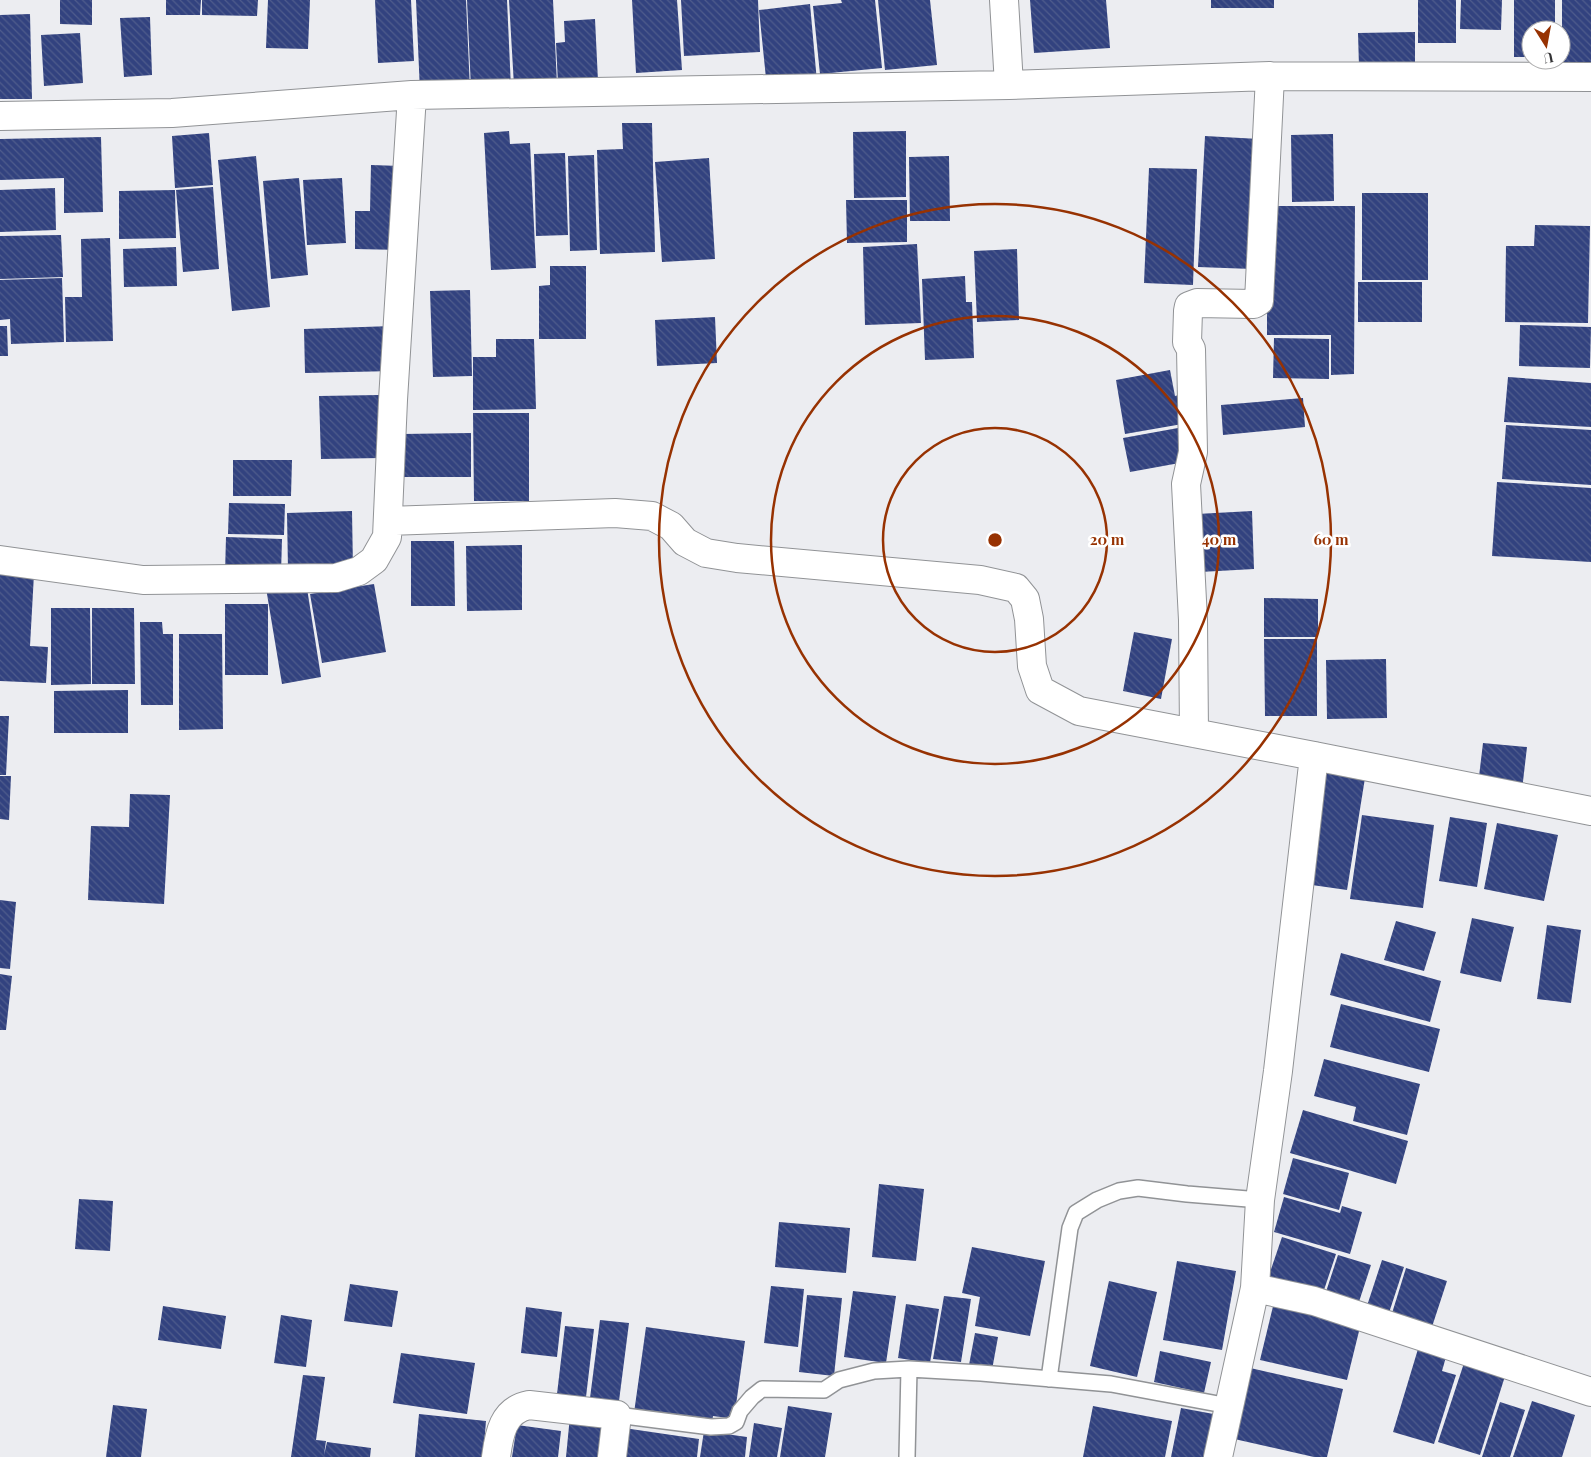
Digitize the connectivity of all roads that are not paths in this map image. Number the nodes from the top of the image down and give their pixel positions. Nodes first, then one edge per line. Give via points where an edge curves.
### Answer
1 (1004, 0) edge
2 (1591, 78) edge
3 (1008, 85) junction
4 (1270, 86) junction
5 (412, 95) junction
6 (0, 116) edge
7 (388, 521) junction
8 (0, 560) edge
9 (1194, 733) junction
10 (1314, 756) junction
11 (1591, 811) edge
12 (1260, 1200) junction
13 (1255, 1288) junction
14 (909, 1369) junction
15 (1049, 1379) junction
16 (1591, 1392) edge
17 (1229, 1406) junction
18 (617, 1415) junction
19 (496, 1457) edge
20 (612, 1457) edge
21 (907, 1457) edge
22 (1218, 1457) edge

1 - 3 street
2 - 4 street
3 - 4 street
3 - 5 street
4 - 9 street via 1259,301 1254,304 1197,303 1189,306 1188,311 1193,452 1186,484 1193,620
5 - 6 street via 172,112
5 - 7 street
7 - 8 street via 387,537 374,560 359,571 336,578 144,580
7 - 9 street via 616,513 652,516 671,526 685,542 706,554 980,580 1016,588 1026,599 1032,666 1040,690 1079,711
9 - 10 street
10 - 11 street
10 - 12 street
12 - 13 street
12 - 15 lane via 1138,1188 1119,1191 1076,1213 1070,1228
13 - 16 street via 1314,1302
13 - 17 street
14 - 15 lane
14 - 18 lane via 874,1371 840,1380 824,1390 762,1389 740,1411 736,1422 729,1426 711,1427
14 - 21 lane
15 - 17 lane via 1111,1384
17 - 22 street
18 - 19 street via 529,1405 519,1407 508,1416 502,1428
18 - 20 street

